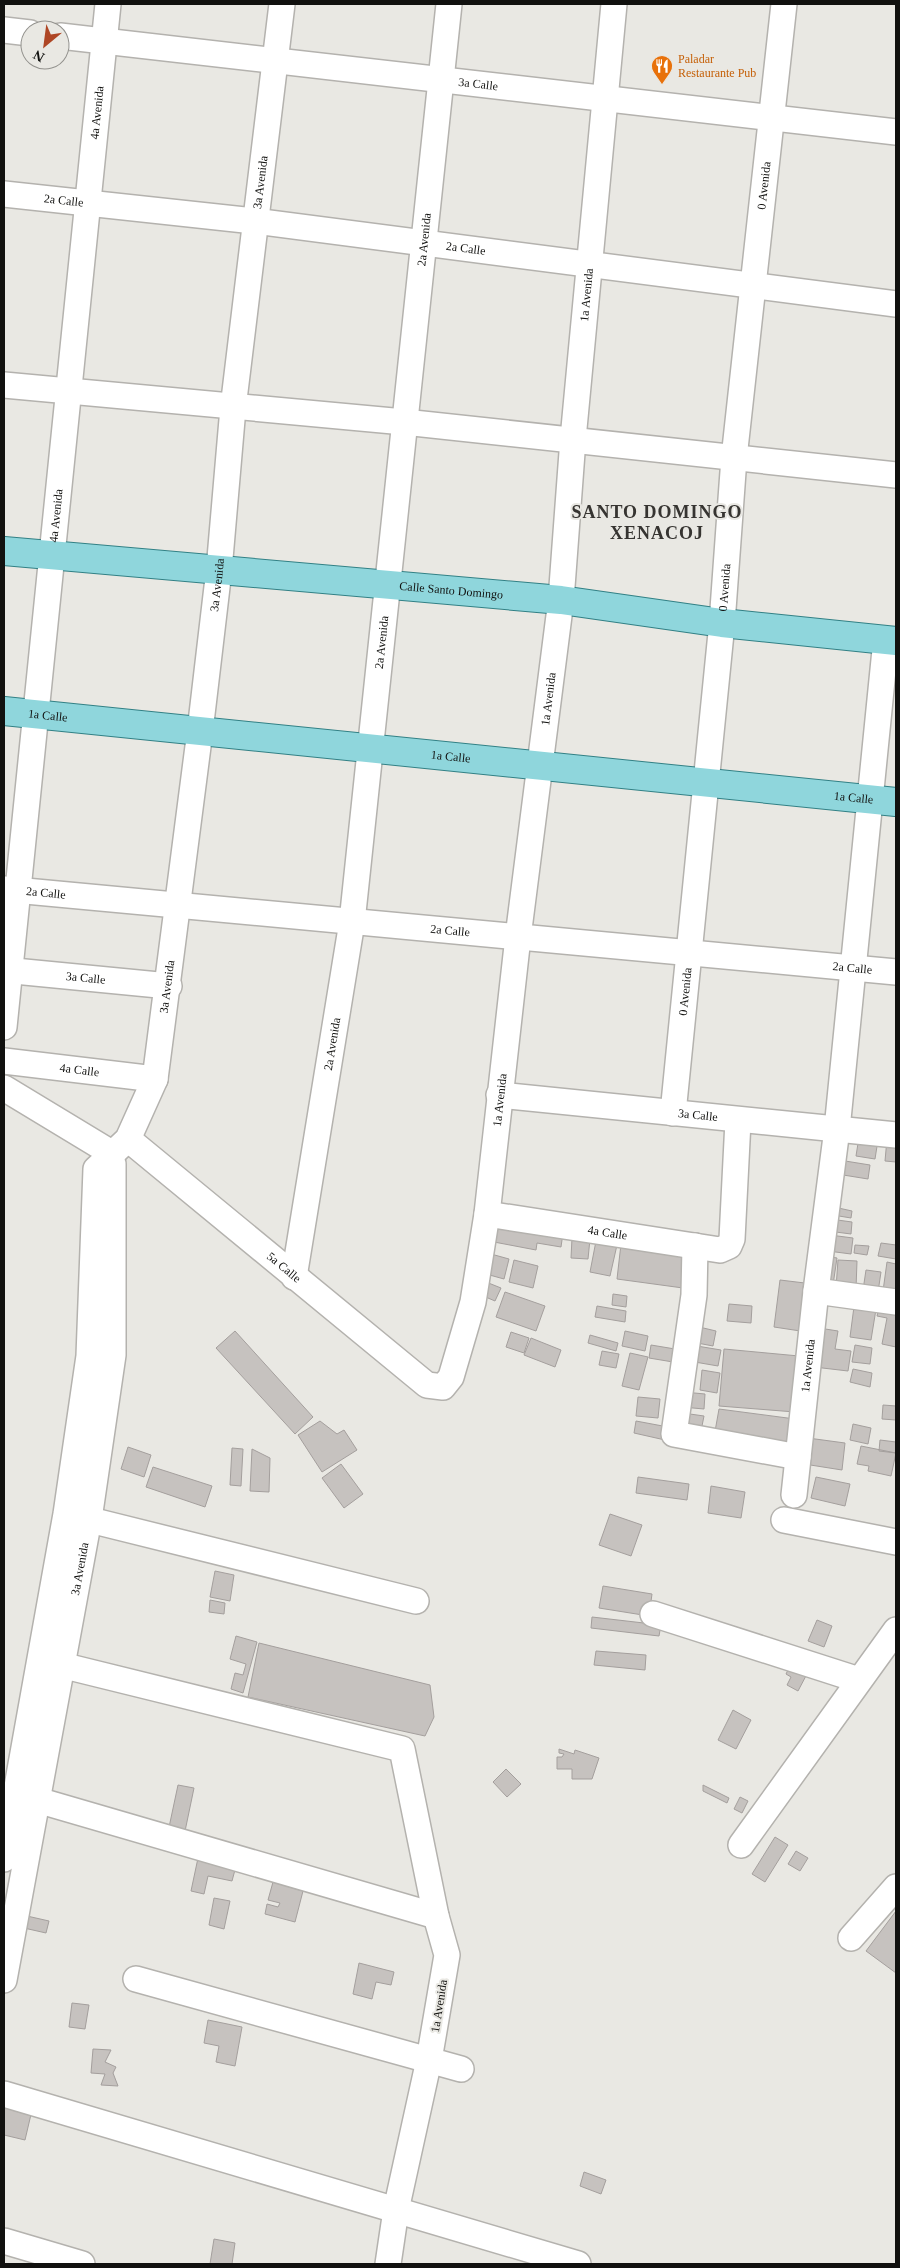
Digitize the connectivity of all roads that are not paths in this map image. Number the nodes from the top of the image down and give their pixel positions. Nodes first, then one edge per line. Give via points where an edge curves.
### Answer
1 (108, 4) edge
2 (282, 4) edge
3 (450, 4) edge
4 (614, 4) edge
5 (784, 4) edge
6 (4, 30) edge
7 (20, 32) edge
8 (70, 37) edge
9 (104, 41) junction
10 (275, 61) junction
11 (441, 80) junction
12 (607, 99) junction
13 (773, 118) junction
14 (896, 132) edge
15 (4, 194) edge
16 (87, 203) junction
17 (254, 221) junction
18 (426, 243) junction
19 (590, 266) junction
20 (752, 284) junction
21 (896, 304) edge
22 (4, 385) edge
23 (68, 391) junction
24 (233, 408) junction
25 (404, 422) junction
26 (573, 439) junction
27 (734, 458) junction
28 (896, 475) edge
29 (4, 550) edge
30 (51, 555) junction
31 (218, 570) junction
32 (388, 585) junction
33 (561, 600) junction
34 (722, 622) junction
35 (891, 641) edge
36 (4, 711) edge
37 (35, 714) junction
38 (200, 731) junction
39 (371, 748) junction
40 (540, 766) junction
41 (706, 782) junction
42 (883, 800) edge
43 (10, 890) edge
44 (178, 906) junction
45 (352, 922) junction
46 (518, 937) junction
47 (688, 953) junction
48 (852, 968) junction
49 (6, 970) edge
50 (896, 972) edge
51 (169, 986) junction
52 (4, 1027) edge
53 (4, 1061) edge
54 (155, 1079) junction
55 (4, 1088) edge
56 (499, 1095) junction
57 (673, 1113) junction
58 (738, 1121) junction
59 (837, 1129) junction
60 (896, 1135) edge
61 (121, 1146) junction
62 (486, 1214) junction
63 (695, 1246) junction
64 (294, 1277) junction
65 (816, 1291) junction
66 (896, 1302) edge
67 (444, 1387) joint
68 (798, 1457) junction
69 (794, 1495) dead end
70 (78, 1517) junction
71 (784, 1520) dead end
72 (896, 1542) edge
73 (416, 1601) dead end
74 (653, 1614) dead end
75 (896, 1630) edge
76 (61, 1665) junction
77 (859, 1680) junction
78 (13, 1758) edge
79 (25, 1797) junction
80 (741, 1845) dead end
81 (4, 1859) edge
82 (896, 1887) edge
83 (436, 1916) junction
84 (851, 1938) dead end
85 (136, 1979) dead end
86 (4, 1980) edge
87 (430, 2060) junction
88 (461, 2069) dead end
89 (4, 2094) edge
90 (396, 2210) junction
91 (4, 2241) edge
92 (82, 2264) edge
93 (388, 2264) edge
94 (578, 2264) edge

1 - 9 street, 4a Avenida
2 - 10 street, 3a Avenida
3 - 11 street, 2a Avenida
4 - 12 street, 1a Avenida
5 - 13 street, 0 Avenida
6 - 7 street
8 - 9 street, 3a Calle
9 - 10 street, 3a Calle
9 - 16 street, 4a Avenida
10 - 11 street, 3a Calle
10 - 17 street, 3a Avenida
11 - 12 street, 3a Calle
11 - 18 street, 2a Avenida
12 - 13 street, 3a Calle
12 - 19 street, 1a Avenida
13 - 14 street, 3a Calle
13 - 20 street, 0 Avenida
15 - 16 street, 2a Calle
16 - 17 street, 2a Calle
16 - 23 street, 4a Avenida
17 - 18 street, 2a Calle
17 - 24 street, 3a Avenida
18 - 19 street, 2a Calle
18 - 25 street, 2a Avenida
19 - 20 street, 2a Calle
19 - 26 street, 1a Avenida
20 - 21 street, 2a Calle
20 - 27 street, 0 Avenida
22 - 23 street
23 - 24 street
23 - 30 street, 4a Avenida
24 - 25 street
24 - 31 street, 3a Avenida
25 - 26 street
25 - 32 street, 2a Avenida
26 - 27 street
26 - 33 street, 1a Avenida
27 - 28 street
27 - 34 street, 0 Avenida
29 - 30 main road, Calle Santo Domingo
30 - 31 main road, Calle Santo Domingo
30 - 37 street, 4a Avenida
31 - 32 main road, Calle Santo Domingo
31 - 38 street, 3a Avenida
32 - 33 main road, Calle Santo Domingo
32 - 39 street, 2a Avenida
33 - 34 main road, Calle Santo Domingo
33 - 40 street, 1a Avenida
34 - 35 main road, Calle Santo Domingo
34 - 41 street, 0 Avenida
35 - 42 street, 1a Avenida
36 - 37 main road, 1a Calle
37 - 38 main road, 1a Calle
37 - 43 street, 4a Avenida
38 - 39 main road, 1a Calle
38 - 44 street, 3a Avenida
39 - 40 main road, 1a Calle
39 - 45 street, 2a Avenida
40 - 41 main road, 1a Calle
40 - 46 street, 1a Avenida
41 - 42 main road, 1a Calle
41 - 47 street, 0 Avenida
42 - 48 street, 1a Avenida
43 - 44 street, 2a Calle
43 - 49 street, 4a Avenida
44 - 45 street, 2a Calle
44 - 51 street, 3a Avenida
45 - 46 street, 2a Calle
45 - 64 street, 2a Avenida
46 - 47 street, 2a Calle
46 - 56 street, 1a Avenida
47 - 48 street, 2a Calle
47 - 57 street, 0 Avenida
48 - 50 street, 2a Calle
48 - 59 street, 1a Avenida
49 - 51 street, 3a Calle
49 - 52 street, 4a Avenida
51 - 54 street, 3a Avenida
53 - 54 street, 4a Calle
54 - 61 street, 3a Avenida
55 - 61 street, 5a Calle
56 - 57 street, 3a Calle
56 - 62 street, 1a Avenida
57 - 58 street, 3a Calle
58 - 59 street, 3a Calle
58 - 63 street, 4a Calle via 729,1246 720,1250
59 - 60 street, 3a Calle
59 - 65 street, 1a Avenida
61 - 64 street, 5a Calle
61 - 70 street, 3a Avenida via 113,1355
62 - 63 street, 4a Calle
62 - 67 street, 1a Avenida via 473,1302 451,1377
63 - 68 street via 694,1295 674,1434
64 - 67 street, 5a Calle via 428,1385
65 - 66 street
65 - 68 street, 1a Avenida
68 - 69 street, 1a Avenida
70 - 73 street
70 - 76 street, 3a Avenida
70 - 78 street, 3a Avenida
71 - 72 street
74 - 77 street
75 - 77 street
76 - 79 street, 3a Avenida
76 - 83 street, 1a Avenida via 402,1749
77 - 80 street
78 - 79 street, 3a Avenida
79 - 81 street, 3a Avenida
79 - 83 street
79 - 86 street, 3a Avenida
82 - 84 street
83 - 87 street, 1a Avenida via 447,1955
85 - 87 street
87 - 88 street
87 - 90 street, 1a Avenida
89 - 90 street
90 - 93 street, 1a Avenida
90 - 94 street
91 - 92 street

